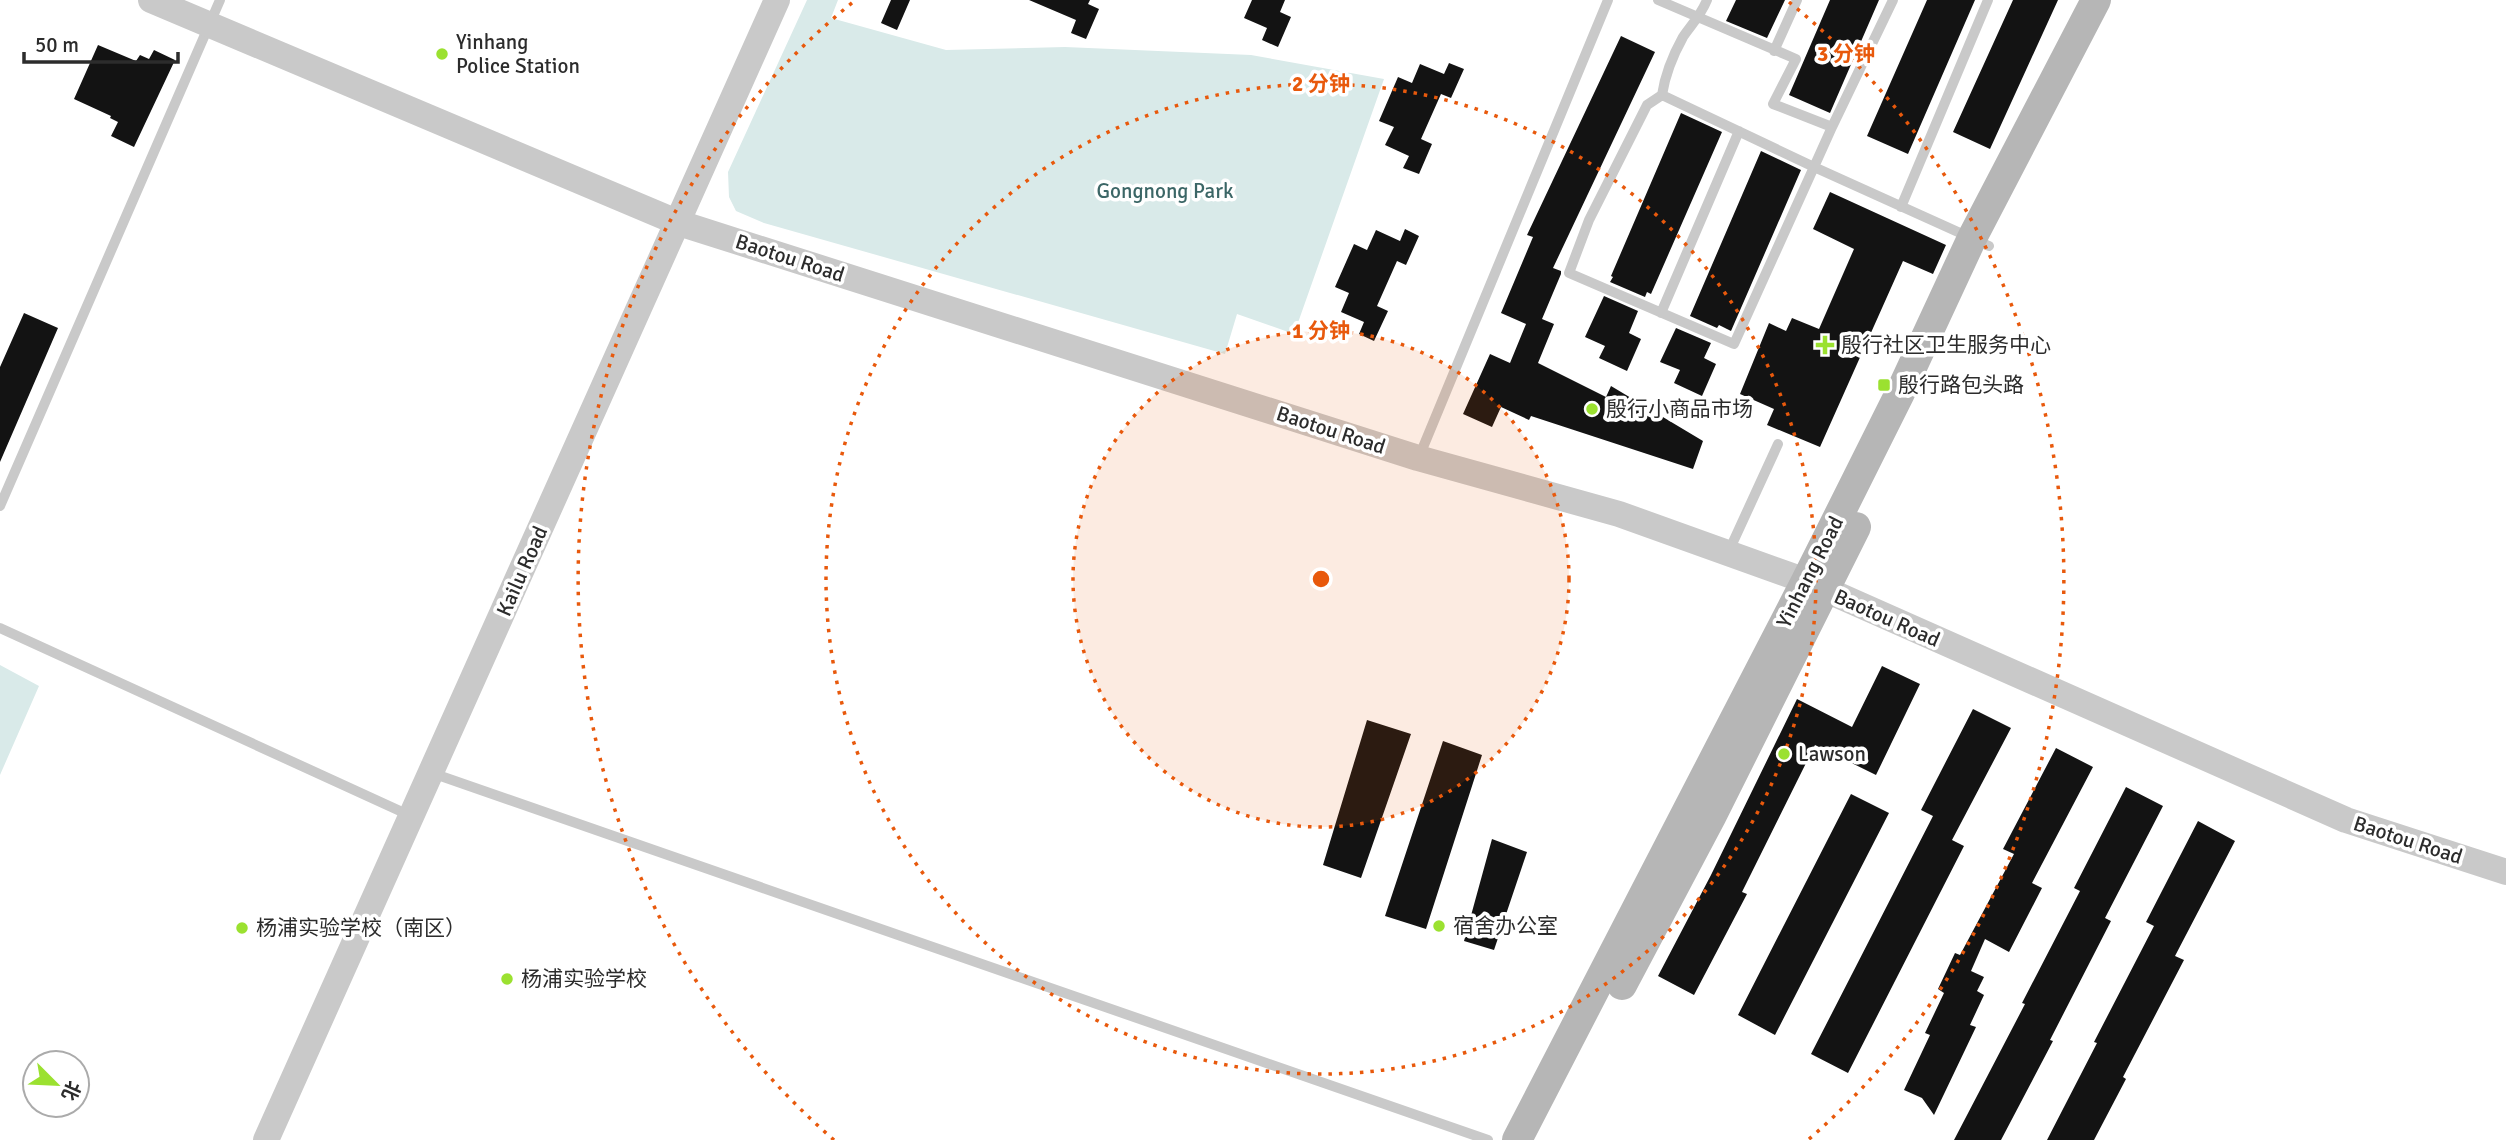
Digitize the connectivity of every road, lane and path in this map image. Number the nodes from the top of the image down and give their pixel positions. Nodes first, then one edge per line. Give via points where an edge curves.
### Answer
1 (150, 0) edge
2 (220, 0) edge
3 (777, 0) edge
4 (1608, 0) edge
5 (1658, 0) edge
6 (1707, 0) edge
7 (1797, 0) edge
8 (1893, 0) edge
9 (1988, 0) edge
10 (2096, 0) edge
11 (2117, 0) edge
12 (1700, 18) junction
13 (209, 25) junction
14 (1774, 51) junction
15 (1662, 95) junction
16 (1832, 127) junction
17 (1739, 131) junction
18 (1814, 167) junction
19 (1901, 206) junction
20 (679, 223) junction
21 (1981, 242) junction
22 (1661, 313) junction
23 (1778, 444) dead end
24 (1418, 458) junction
25 (0, 506) edge
26 (1728, 553) junction
27 (1816, 585) junction
28 (0, 628) edge
29 (432, 773) junction
30 (412, 817) junction
31 (2506, 872) edge
32 (266, 1140) edge
33 (1488, 1140) edge
34 (1517, 1140) edge
35 (1539, 1140) edge

1 - 13 street, Baotou Road
2 - 13 lane
3 - 20 street, Kailu Road
4 - 24 lane
5 - 12 lane
6 - 12 lane
7 - 14 lane
8 - 16 lane
9 - 19 lane
10 - 21 main road, Yinhang Road
11 - 21 main road, Yinhang Road
12 - 14 lane
12 - 15 lane via 1675,54
13 - 20 street, Baotou Road
13 - 25 lane
14 - 16 lane via 1796,59 1773,104
15 - 17 lane
15 - 22 lane via 1647,106 1589,220 1569,273
16 - 18 lane
17 - 18 lane
17 - 22 lane
18 - 19 lane
18 - 22 lane via 1734,344
19 - 21 lane
20 - 24 street, Baotou Road
20 - 29 street, Kailu Road
21 - 27 main road, Yinhang Road
21 - 27 main road, Yinhang Road via 1953,269
23 - 26 lane
24 - 26 street, Baotou Road via 1619,514
26 - 27 street, Baotou Road
27 - 31 street, Baotou Road via 2346,820
27 - 34 main road, Yinhang Road
27 - 35 main road, Yinhang Road via 1711,817
28 - 30 lane
29 - 30 street, Kailu Road
29 - 33 lane
30 - 32 street, Kailu Road

